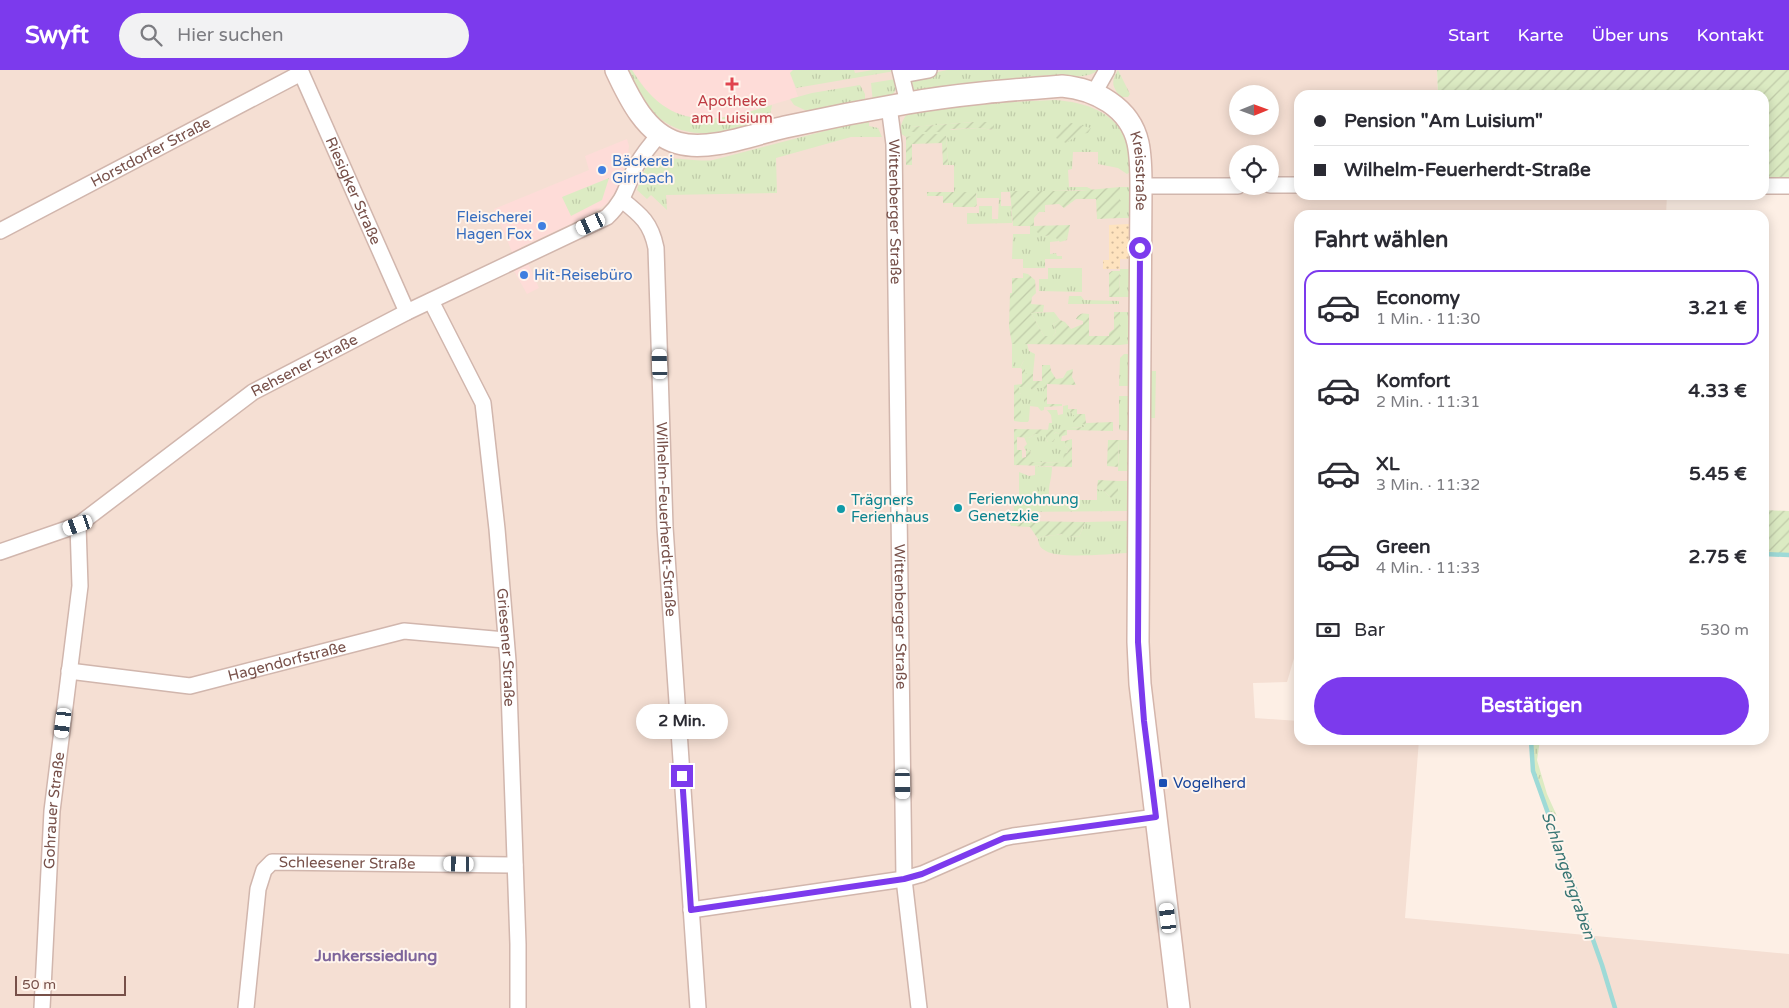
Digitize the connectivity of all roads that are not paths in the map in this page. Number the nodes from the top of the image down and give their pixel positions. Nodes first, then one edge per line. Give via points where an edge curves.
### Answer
1 (616, 70) edge
2 (929, 70) edge
3 (1107, 70) edge
4 (301, 71) edge
5 (901, 72) edge
6 (1094, 92) junction
7 (898, 105) junction
8 (660, 134) junction
9 (1279, 185) edge
10 (1294, 185) edge
11 (1141, 186) junction
12 (1229, 186) edge
13 (1769, 186) edge
14 (1789, 186) edge
15 (622, 200) junction
16 (0, 231) edge
17 (431, 301) junction
18 (407, 312) junction
19 (78, 525) junction
20 (0, 552) edge
21 (505, 640) junction
22 (69, 670) junction
23 (1156, 817) junction
24 (515, 865) junction
25 (904, 879) junction
26 (691, 910) junction
27 (42, 1008) edge
28 (246, 1008) edge
29 (518, 1008) edge
30 (698, 1008) edge
31 (918, 1008) edge
32 (1179, 1008) edge

1 - 8 main road via 637,110
2 - 5 street
3 - 6 street
4 - 16 street, Horstdorfer Straße
4 - 18 street, Riesigker Straße
5 - 7 street, Wittenberger Straße
6 - 7 main road, Kreisstraße via 1062,86
6 - 11 main road, Kreisstraße via 1113,104 1132,127 1138,140
7 - 8 main road, Kreisstraße via 709,144 677,143
7 - 25 street, Wittenberger Straße via 894,144
8 - 15 street via 643,154
9 - 10 street
11 - 12 street
11 - 23 main road, Kreisstraße via 1138,642
13 - 14 street
15 - 17 street, Rehsener Straße via 606,217
15 - 26 street, Wilhelm-Feuerherdt-Straße via 650,225 656,248 665,527
17 - 18 street, Rehsener Straße
17 - 21 street, Griesener Straße via 483,403
18 - 19 street, Rehsener Straße via 253,392
19 - 20 street, Rehsener Straße
19 - 22 street, Gohrauer Straße via 80,586
21 - 22 street, Hagendorfstraße via 404,631 190,686
21 - 24 street, Griesener Straße
22 - 27 street, Gohrauer Straße via 52,811
23 - 25 street via 1004,838
23 - 32 main road, Kreisstraße
24 - 28 street, Schleesener Straße via 272,862 264,870 258,889
24 - 29 street, Griesener Straße
25 - 26 street
25 - 31 street, Wittenberger Straße
26 - 30 street, Wilhelm-Feuerherdt-Straße

